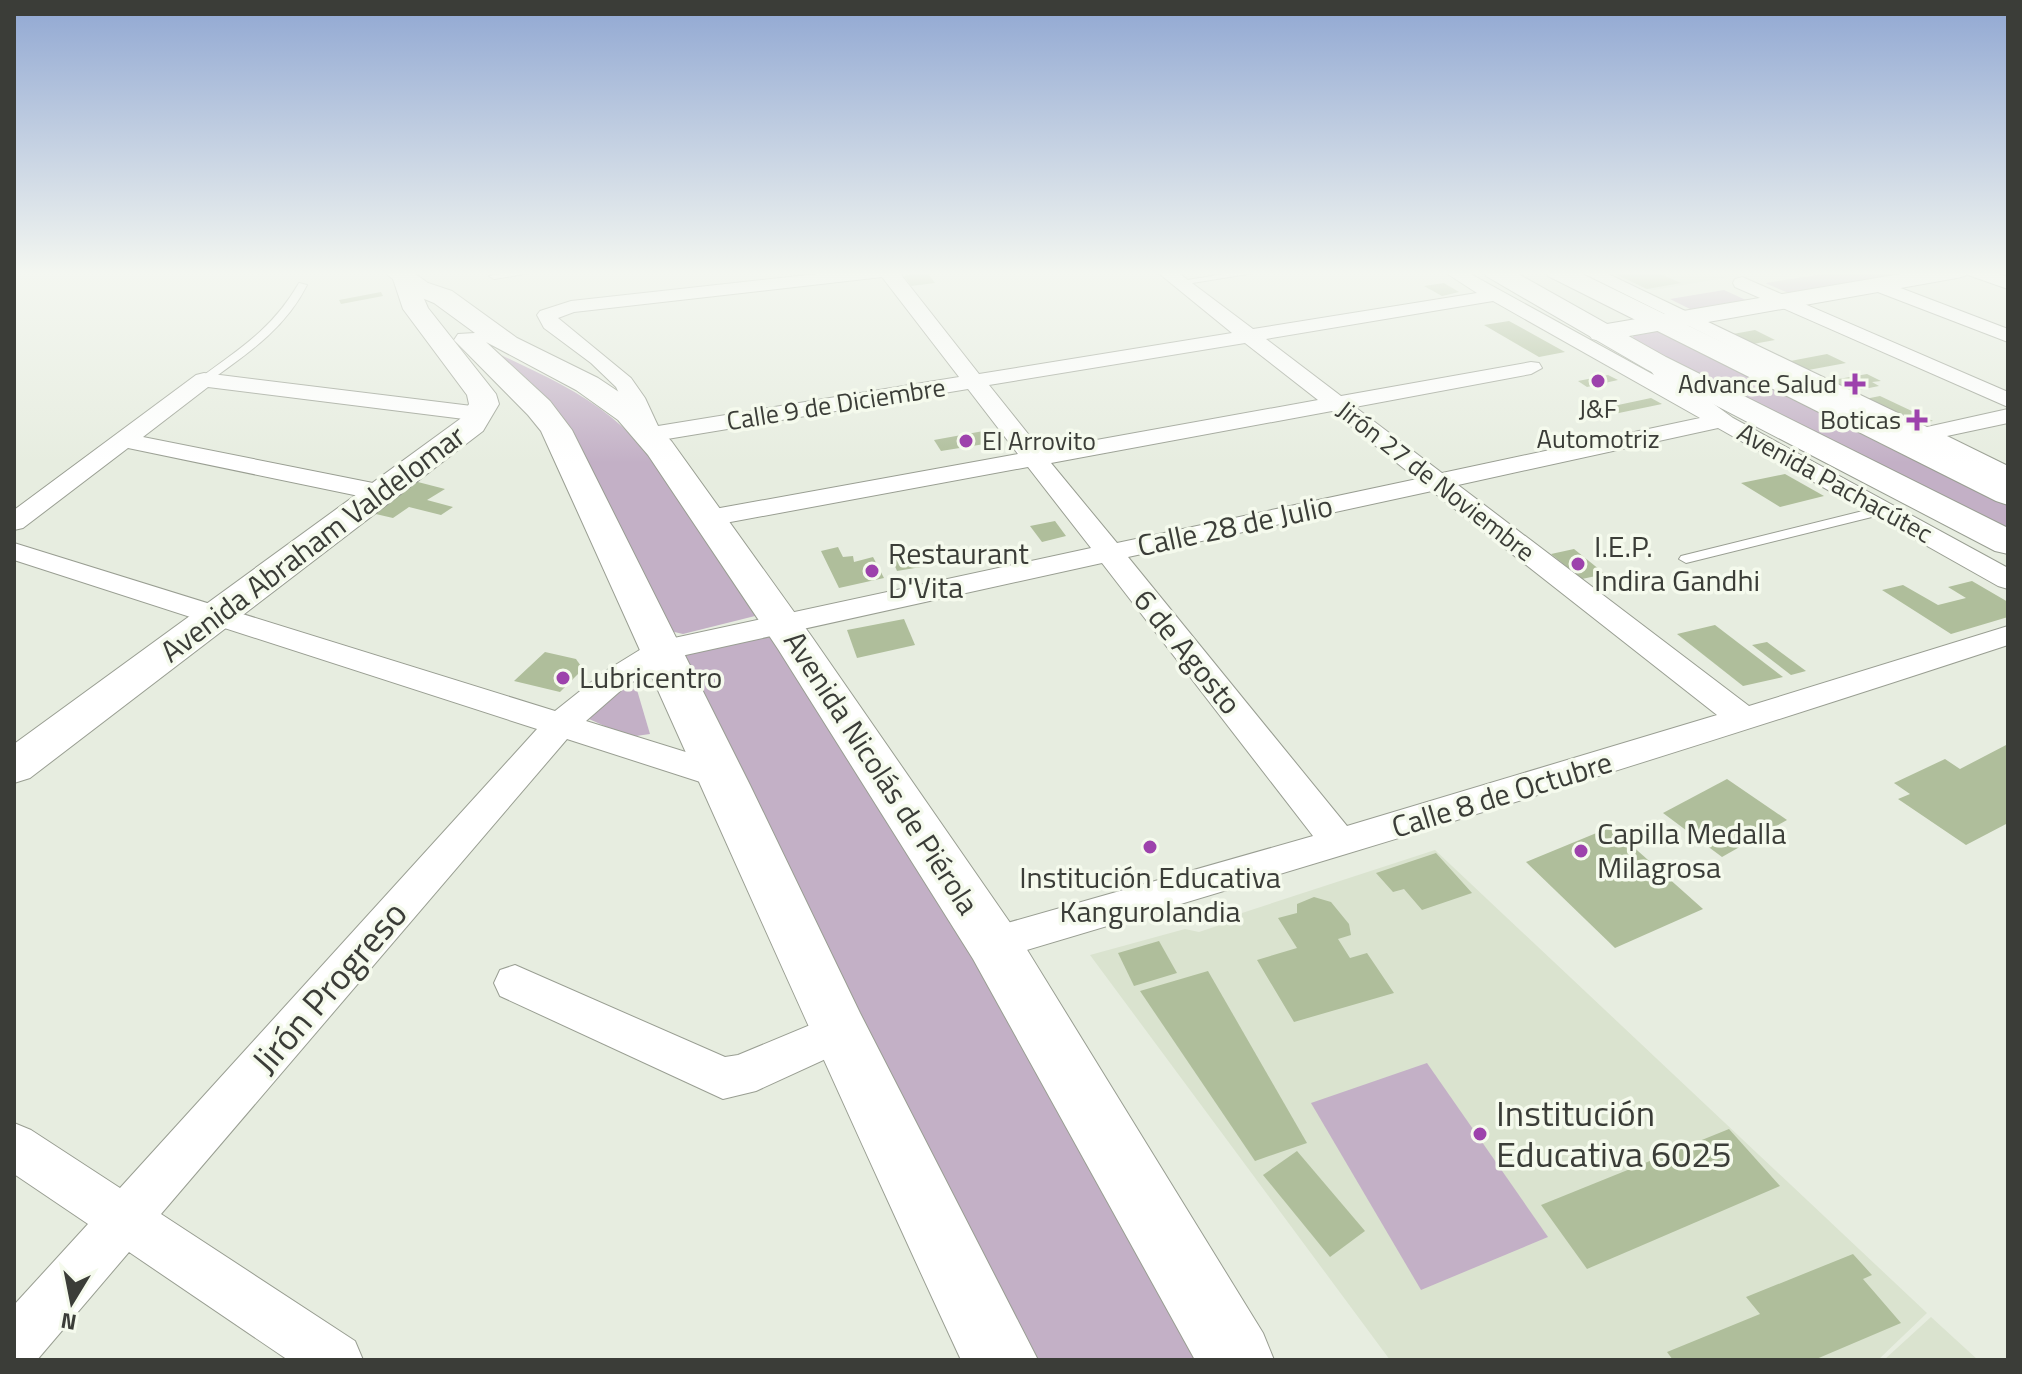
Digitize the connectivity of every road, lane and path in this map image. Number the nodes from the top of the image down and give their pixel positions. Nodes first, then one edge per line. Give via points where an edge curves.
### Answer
1 (265, 335) edge
2 (436, 335) edge
3 (462, 335) edge
4 (495, 335) edge
5 (566, 335) edge
6 (937, 335) edge
7 (1248, 335) edge
8 (1258, 335) edge
9 (1586, 335) edge
10 (1605, 335) edge
11 (1704, 335) edge
12 (1879, 335) edge
13 (1250, 337) junction
14 (1656, 363) junction
15 (1531, 368) dead end
16 (204, 380) junction
17 (973, 382) junction
18 (2008, 400) edge
19 (1336, 403) junction
20 (480, 414) junction
21 (2008, 416) edge
22 (1723, 420) junction
23 (649, 435) junction
24 (1911, 438) junction
25 (122, 440) junction
26 (1032, 459) junction
27 (2008, 475) edge
28 (1437, 482) junction
29 (14, 489) edge
30 (51, 492) junction
31 (383, 493) junction
32 (2008, 494) edge
33 (1883, 510) junction
34 (709, 518) junction
35 (14, 522) edge
36 (2008, 543) edge
37 (14, 551) edge
38 (1108, 553) junction
39 (1686, 559) dead end
40 (2008, 580) edge
41 (218, 615) junction
42 (781, 622) junction
43 (2008, 635) edge
44 (662, 650) junction
45 (1745, 720) junction
46 (562, 723) junction
47 (14, 767) edge
48 (722, 776) junction
49 (1340, 844) junction
50 (993, 943) junction
51 (515, 983) dead end
52 (839, 1032) junction
53 (14, 1146) edge
54 (125, 1218) junction
55 (14, 1345) edge
56 (336, 1360) edge
57 (1000, 1360) edge
58 (1236, 1360) edge

1 - 16 lane
2 - 20 street, Avenida Abraham Valdelomar via 481,394
3 - 44 main road via 551,422
4 - 23 main road, Avenida Nicolás de Piérola via 587,384 629,413
5 - 23 street via 630,388
6 - 17 street, 6 de Agosto
7 - 13 street, Jirón 27 de Noviembre
8 - 13 street, Calle 9 de Diciembre
9 - 22 street, Avenida Pachacútec
10 - 14 main road, Avenida Pachacútec
11 - 24 main road
12 - 18 street
13 - 17 street, Calle 9 de Diciembre
13 - 19 street, Jirón 27 de Noviembre
14 - 22 street via 1677,388
14 - 36 main road, Avenida Pachacútec
15 - 19 street
16 - 20 street
16 - 25 street
17 - 23 street, Calle 9 de Diciembre
17 - 26 street, 6 de Agosto
19 - 26 street
19 - 28 street, Jirón 27 de Noviembre
20 - 31 street, Avenida Abraham Valdelomar
21 - 24 street
22 - 28 street, Calle 28 de Julio
22 - 33 street, Avenida Pachacútec
23 - 34 main road, Avenida Nicolás de Piérola
24 - 27 street
24 - 32 main road
25 - 30 street
25 - 31 street
26 - 34 street
26 - 38 street, 6 de Agosto
28 - 38 street, Calle 28 de Julio
28 - 45 street, Jirón 27 de Noviembre
29 - 30 street
30 - 35 street
31 - 41 street, Avenida Abraham Valdelomar
33 - 39 lane
33 - 40 street, Avenida Pachacútec
34 - 42 main road, Avenida Nicolás de Piérola
37 - 41 street
38 - 42 street, Calle 28 de Julio
38 - 49 street, 6 de Agosto
41 - 46 street
41 - 47 street, Avenida Abraham Valdelomar
42 - 44 street, Calle 28 de Julio
42 - 50 main road, Avenida Nicolás de Piérola
43 - 45 street, Calle 8 de Octubre
44 - 46 street, Jirón Progreso via 615,679
44 - 48 main road
45 - 49 street, Calle 8 de Octubre
46 - 48 street
46 - 54 street, Jirón Progreso
48 - 52 main road
49 - 50 street, Calle 8 de Octubre
50 - 58 main road, Avenida Nicolás de Piérola
51 - 52 street via 723,1078 740,1076
52 - 57 main road
53 - 54 street
54 - 55 street, Jirón Progreso
54 - 56 street

